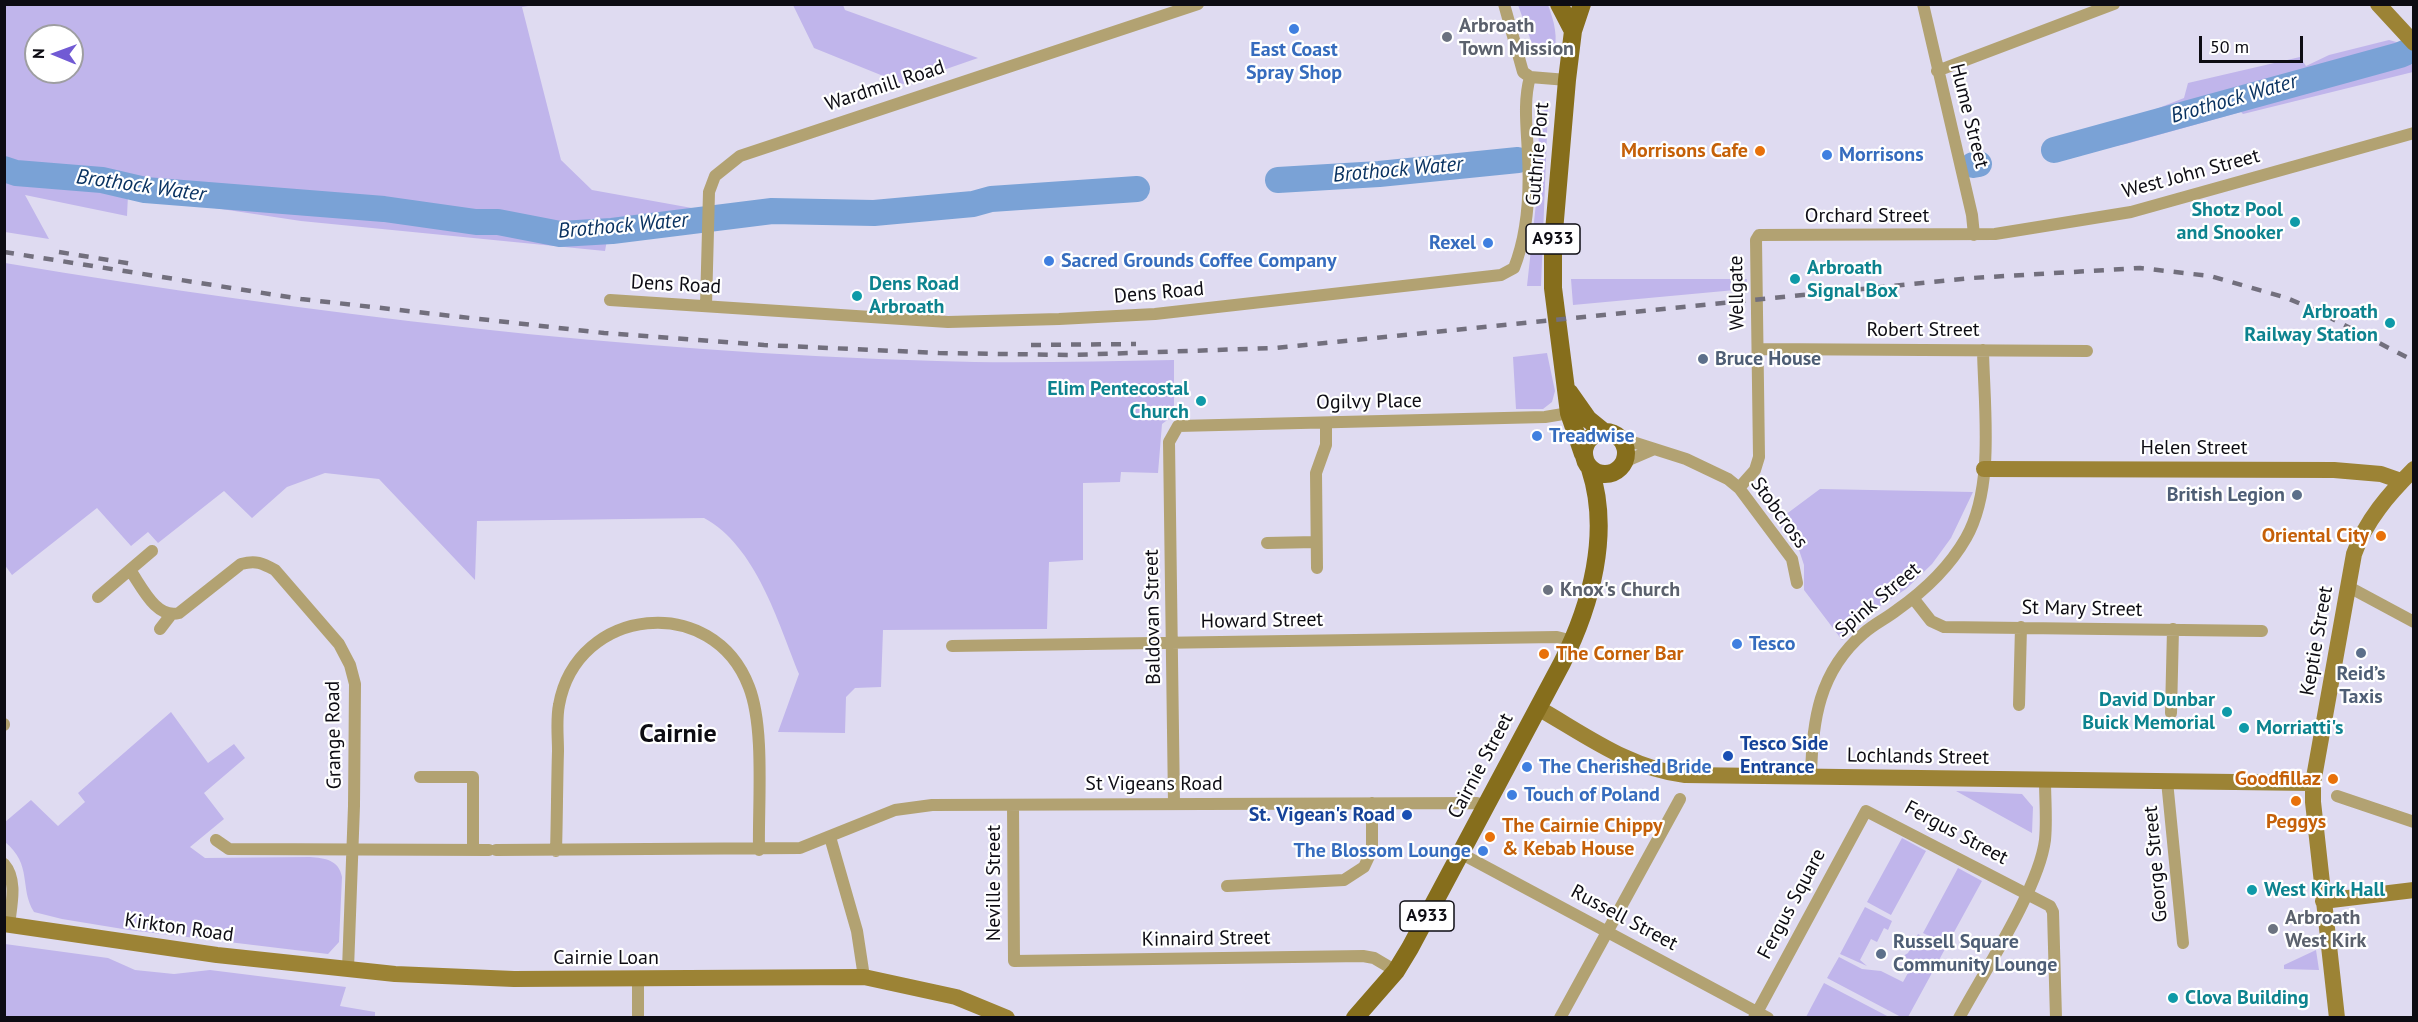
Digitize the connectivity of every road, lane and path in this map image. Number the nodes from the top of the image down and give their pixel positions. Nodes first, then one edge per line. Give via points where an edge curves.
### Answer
1 (1198, 4) edge
2 (1504, 4) edge
3 (1559, 4) edge
4 (1582, 4) edge
5 (2114, 4) edge
6 (2378, 4) edge
7 (1923, 5) edge
8 (1573, 31) junction
9 (2410, 38) edge
10 (1937, 70) junction
11 (1530, 77) junction
12 (1567, 80) junction
13 (2414, 133) edge
14 (1759, 235) joint
15 (1974, 235) junction
16 (610, 300) dead end
17 (706, 306) junction
18 (1758, 349) junction
19 (1983, 350) junction
20 (2087, 351) dead end
21 (1567, 388) junction
22 (1569, 413) junction
23 (1326, 423) junction
24 (1173, 431) joint
25 (1612, 435) junction
26 (1652, 450) junction
27 (1586, 461) junction
28 (1621, 466) junction
29 (1984, 469) junction
30 (2410, 473) edge
31 (1739, 488) junction
32 (1599, 515) junction
33 (1316, 542) junction
34 (1267, 543) dead end
35 (152, 551) dead end
36 (1317, 568) dead end
37 (129, 570) junction
38 (1797, 583) dead end
39 (2348, 586) junction
40 (98, 597) dead end
41 (1913, 598) junction
42 (170, 616) junction
43 (2414, 622) edge
44 (2021, 627) junction
45 (160, 629) dead end
46 (2173, 629) junction
47 (2262, 631) dead end
48 (1173, 641) junction
49 (1573, 641) junction
50 (952, 646) dead end
51 (2019, 705) dead end
52 (1538, 708) junction
53 (2172, 713) dead end
54 (420, 777) dead end
55 (1811, 777) junction
56 (2045, 780) junction
57 (2167, 781) junction
58 (2313, 783) junction
59 (2337, 796) dead end
60 (1680, 799) dead end
61 (1174, 803) junction
62 (1372, 803) junction
63 (1013, 805) junction
64 (1485, 805) junction
65 (1866, 811) joint
66 (2414, 822) edge
67 (830, 837) junction
68 (216, 840) dead end
69 (353, 849) junction
70 (473, 850) junction
71 (759, 850) junction
72 (556, 851) junction
73 (1460, 853) junction
74 (4, 864) edge
75 (1227, 886) dead end
76 (2414, 890) edge
77 (2027, 892) junction
78 (2323, 901) junction
79 (7, 925) edge
80 (1607, 931) junction
81 (2183, 943) dead end
82 (1014, 961) joint
83 (348, 969) junction
84 (1396, 971) junction
85 (864, 977) junction
86 (638, 979) junction
87 (1755, 1014) edge
88 (638, 1017) edge
89 (1007, 1017) edge
90 (1355, 1017) edge
91 (1560, 1017) edge
92 (1768, 1017) edge
93 (1959, 1017) edge
94 (2056, 1017) edge
95 (2337, 1017) edge

1 - 17 street, Wardmill Road via 740,156 716,176 707,200
2 - 11 street via 1517,41 1520,64
3 - 8 main road
4 - 8 main road, Guthrie Port / A933
5 - 10 street
6 - 9 street
7 - 10 street, Hume Street
8 - 12 main road, Guthrie Port / A933
10 - 15 street, Hume Street
11 - 12 street
11 - 17 street, Dens Road via 1526,105 1529,168 1525,235 1514,268 1501,275 1155,315 1059,319 948,322
12 - 21 main road, Guthrie Port / A933 via 1553,288
13 - 15 street, West John Street via 2131,212
14 - 15 street, Orchard Street
14 - 18 street, Wellgate
16 - 17 street, Dens Road
18 - 19 street, Robert Street
18 - 31 street, Wellgate via 1759,456 1755,470
19 - 20 street, Robert Street
19 - 29 street, Spink Street
21 - 22 main road, Guthrie Port / A933
21 - 25 main road, Guthrie Port / A933 via 1588,419
22 - 23 street, Ogilvy Place via 1545,417
22 - 27 main road, Guthrie Port / A933
23 - 24 street, Ogilvy Place via 1178,426
23 - 33 street via 1326,445 1316,473
24 - 48 street, Baldovan Street via 1169,442
25 - 26 street, Stobcross
25 - 27 main road via 1587,441
25 - 28 main road via 1626,449
26 - 28 street
26 - 31 street, Stobcross via 1686,459
27 - 28 main road via 1600,475
27 - 32 main road, Cairnie Street / A933
28 - 32 main road, Cairnie Street / A933
29 - 30 street, Helen Street
29 - 41 street, Spink Street via 1981,495 1966,537 1942,571
30 - 39 street, Keptie Street via 2361,535
31 - 38 street, Stobcross via 1792,559
32 - 49 main road, Cairnie Street / A933 via 1591,587
33 - 34 street
33 - 36 street
35 - 37 street
37 - 40 street
37 - 42 street via 161,612
39 - 43 street
39 - 58 street, Keptie Street
41 - 44 street, St Mary Street via 1931,621 1944,627
41 - 55 street, Spink Street via 1865,631 1832,671 1813,723
42 - 45 street
42 - 69 street, Grange Road via 241,564 262,562 275,570 339,644 355,684
44 - 46 street, St Mary Street
44 - 51 street
46 - 47 street, St Mary Street
46 - 53 street
48 - 49 street, Howard Street via 1557,637
48 - 50 street, Howard Street
48 - 61 street, Baldovan Street
49 - 52 main road, Cairnie Street / A933
52 - 55 street, Lochlands Street via 1633,762 1662,771 1695,776
52 - 64 main road, Cairnie Street / A933
54 - 70 street via 473,777
55 - 56 street, Lochlands Street
56 - 57 street, Lochlands Street
56 - 77 street via 2045,840
57 - 58 street, Lochlands Street
57 - 81 street, George Street
58 - 78 street, Keptie Street
59 - 66 street
60 - 80 street
61 - 62 street, St Vigeans Road
61 - 63 street, St Vigeans Road
62 - 64 street, St Vigeans Road
62 - 75 street via 1372,850 1364,867 1344,880
63 - 67 street, St Vigeans Road via 933,805 895,810
63 - 82 street, Neville Street
64 - 73 main road, Cairnie Street / A933
65 - 77 street, Fergus Street
65 - 87 street, Fergus Square
67 - 71 street via 800,848
67 - 85 street via 857,931
68 - 69 street via 229,849
69 - 70 street
69 - 83 street, Grange Road
70 - 72 street
71 - 72 street
71 - 72 street via 757,715 749,686 733,658 717,642 689,627 657,622 635,623 611,632 588,649 568,678 559,705
73 - 80 street, Russell Street
73 - 84 main road, Cairnie Street / A933
74 - 79 street via 9,869 13,889
76 - 78 street
77 - 93 street
77 - 94 street, Fergus Street via 2053,912
78 - 95 street, Keptie Street
79 - 83 street, Kirkton Road
80 - 87 street, Russell Street
80 - 91 street
82 - 84 street, Kinnaird Street via 1363,956
83 - 86 street, Cairnie Loan via 514,979
84 - 90 main road, Cairnie Street / A933
85 - 86 street, Cairnie Loan
85 - 89 street, Cairnie Loan via 956,997
86 - 88 street
87 - 92 street, Russell Street

